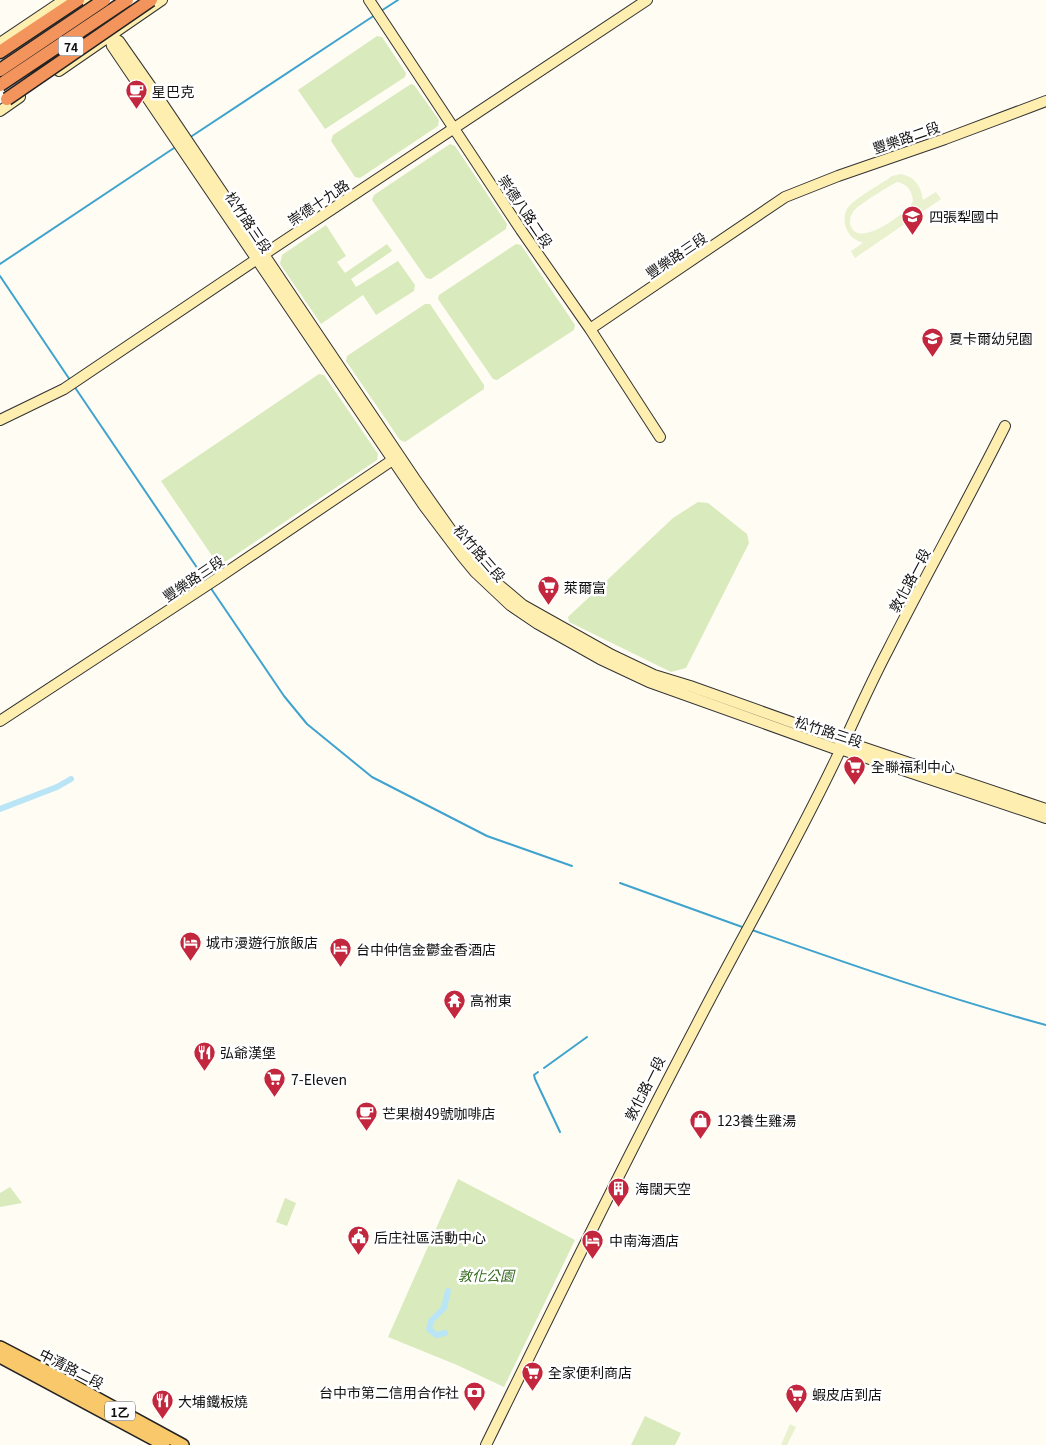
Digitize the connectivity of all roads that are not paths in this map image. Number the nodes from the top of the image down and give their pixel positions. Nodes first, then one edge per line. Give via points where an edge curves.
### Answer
1 (64, 0) edge
2 (78, 0) edge
3 (86, 0) edge
4 (91, 0) edge
5 (104, 0) edge
6 (127, 0) edge
7 (143, 0) edge
8 (151, 0) edge
9 (162, 0) edge
10 (369, 0) edge
11 (647, 0) edge
12 (110, 36) junction
13 (0, 43) edge
14 (0, 52) edge
15 (0, 61) edge
16 (0, 70) edge
17 (0, 85) edge
18 (0, 94) edge
19 (1046, 101) edge
20 (0, 103) edge
21 (0, 111) edge
22 (454, 128) junction
23 (777, 203) joint
24 (261, 256) junction
25 (590, 329) junction
26 (0, 420) edge
27 (1005, 426) dead end
28 (660, 437) dead end
29 (397, 458) junction
30 (0, 721) edge
31 (842, 745) junction
32 (1046, 809) edge
33 (1046, 818) edge
34 (0, 1347) edge
35 (0, 1357) edge
36 (164, 1445) edge
37 (183, 1445) edge
38 (480, 1445) edge
39 (486, 1445) edge

1 - 13 street
2 - 14 highway
3 - 12 street, 松竹路三段
4 - 15 highway, 74
5 - 16 highway, 74, bridge
6 - 17 highway, 74, bridge
7 - 18 highway, 74
8 - 20 highway, bridge
9 - 12 street
10 - 22 street, 崇德八路二段
11 - 22 street, 崇德十九路
12 - 21 street
12 - 24 street, 松竹路三段 via 112,46 179,136
19 - 23 street, 豐樂路二段 via 838,176
22 - 24 street, 崇德十九路
22 - 25 street, 崇德八路二段
23 - 25 street, 豐樂路三段
24 - 26 street, 崇德十九路 via 64,389
24 - 29 street, 松竹路三段
25 - 28 street, 崇德八路二段
27 - 31 street, 敦化路一段
29 - 30 street, 豐樂路三段
29 - 31 street, 松竹路三段 via 429,513 468,564 510,605 538,624 649,682 833,748
31 - 32 street, 松竹路三段
31 - 33 street, 松竹路三段
31 - 38 street, 敦化路一段 via 832,754 694,1020
31 - 39 street, 敦化路一段 via 698,1022
34 - 37 main road, 中清路二段 / 1乙
35 - 36 main road, 中清路二段 / 1乙

